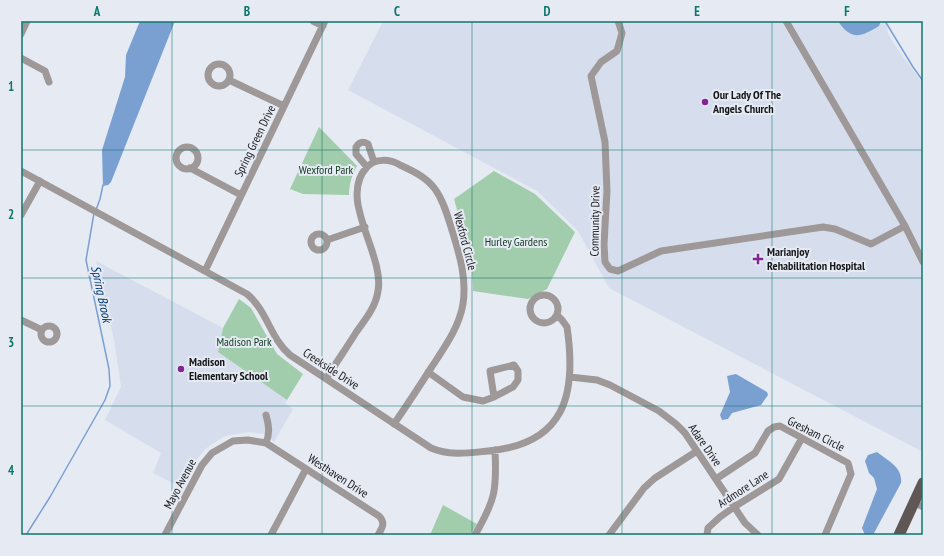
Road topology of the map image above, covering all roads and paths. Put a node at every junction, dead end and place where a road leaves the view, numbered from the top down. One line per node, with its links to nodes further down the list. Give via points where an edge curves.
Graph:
1 (27, 21): 6 (street)
2 (313, 21): 5 (street)
3 (618, 21): 18 (street, Community Drive, via 622,33 617,51 601,62 591,76 605,142 605,262 610,268 618,271 661,251 823,227 835,229 871,244)
4 (786, 21): 18 (street)
5 (324, 23): 10 (street, Spring Green Drive)
6 (21, 34)
7 (21, 58): 9 (street, via 45,71)
8 (229, 80): 10 (street)
9 (49, 82)
10 (284, 106): 16 (street, Spring Green Drive)
11 (374, 162): 12 (street); 12 (street, via 368,144 358,143 356,154); 26 (street, Wexford Circle, via 395,162 421,176 434,187 442,201 461,261 464,288 461,313 452,334)
12 (367, 167): 19 (street, via 357,191)
13 (190, 168): 16 (street)
14 (21, 171): 15 (street, Creekside Drive)
15 (40, 181): 17 (street); 22 (street, Creekside Drive)
16 (241, 195): 22 (street, Spring Green Drive)
17 (21, 215)
18 (906, 226): 21 (street)
19 (365, 227): 20 (street); 28 (street, via 378,271 377,298)
20 (327, 240)
21 (923, 262)
22 (204, 271): 28 (street, Creekside Drive, via 251,298 261,310 282,348)
23 (557, 315): 23 (street, Creekside Drive, via 558,304 550,296 539,295 530,302 530,314 537,322 548,323); 27 (street, Creekside Drive, via 566,327)
24 (21, 320): 25 (street)
25 (42, 330)
26 (428, 372): 29 (street, via 463,397 484,401); 31 (street, Wexford Circle)
27 (570, 377): 34 (street, Creekside Drive, via 565,403 548,428 527,443); 35 (street, Adare Drive, via 602,382 659,411 685,433)
28 (326, 379): 31 (street, Creekside Drive)
29 (494, 397): 29 (street, via 513,387 518,380 518,371 514,365 490,371)
30 (266, 415): 33 (street, via 269,434)
31 (394, 424): 34 (street, Creekside Drive, via 431,448 443,452 459,454)
32 (802, 438): 37 (street, Gresham Circle, via 780,426 774,428 768,431 755,453); 40 (street, Ardmore Lane, via 779,479); 49 (street, Gresham Circle, via 848,463 851,474)
33 (266, 443): 36 (street, Westhaven Drive); 43 (street, Mayo Avenue, via 233,441 212,453 202,465)
34 (495, 450): 42 (street, via 494,496)
35 (697, 451): 37 (street, Adare Drive); 46 (street, via 644,488)
36 (306, 469): 44 (street); 45 (street, Westhaven Drive, via 381,518 383,524)
37 (716, 479): 40 (street, Adare Drive)
38 (923, 483): 39 (main road)
39 (919, 504): 50 (main road)
40 (734, 507): 41 (street, Adare Drive); 47 (street, Ardmore Lane, via 708,528)
41 (750, 532): 48 (street, Adare Drive)
42 (477, 534)
43 (165, 535)
44 (271, 535)
45 (378, 535)
46 (609, 535)
47 (707, 535)
48 (758, 535)
49 (825, 535)
50 (899, 535)

